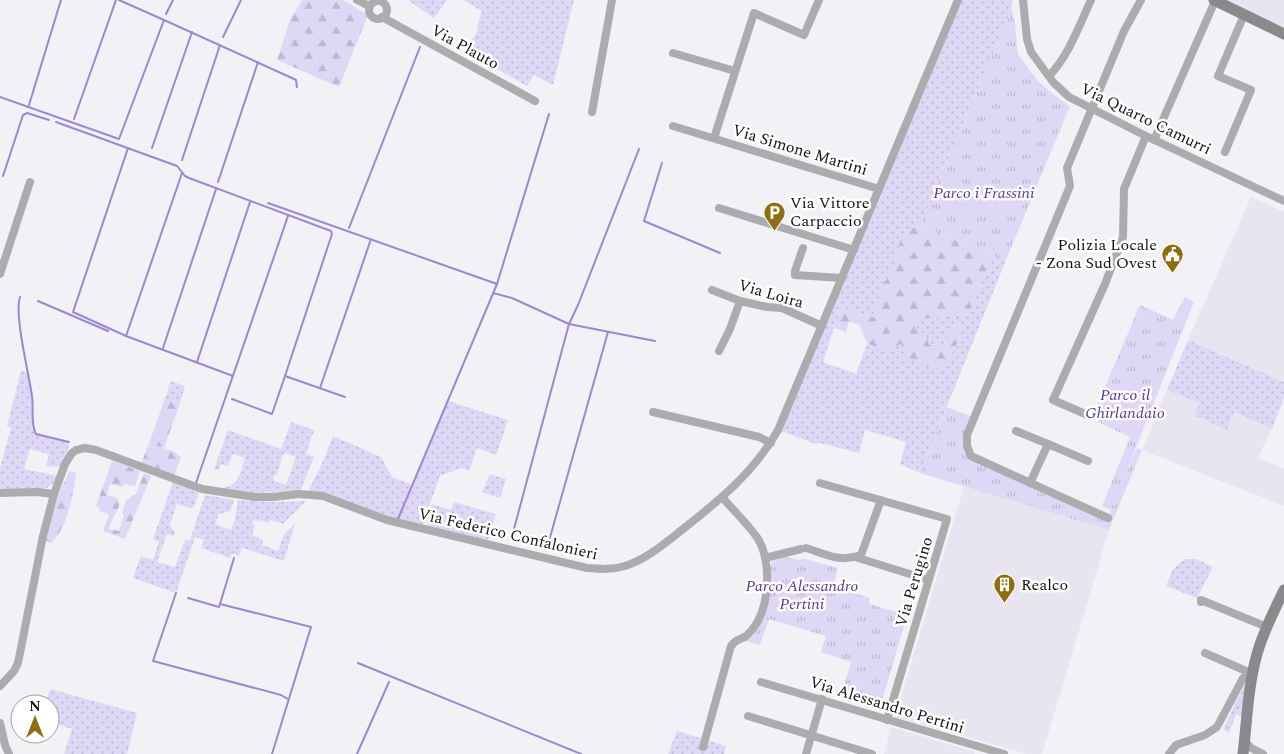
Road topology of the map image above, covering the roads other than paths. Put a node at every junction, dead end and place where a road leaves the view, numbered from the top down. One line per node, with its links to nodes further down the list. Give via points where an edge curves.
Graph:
1 (357, 0): 10 (street, Via Plauto)
2 (612, 0): 19 (street)
3 (819, 0): 15 (street, Via Simone Martini, via 804,35 754,13)
4 (958, 0): 25 (street, Via Federico Confalonieri)
5 (1023, 0): 16 (street, Via Quarto Camurri, via 1029,48)
6 (1091, 0): 16 (street, via 1070,47)
7 (1141, 0): 18 (street, via 1124,31)
8 (1214, 0): 11 (street); 22 (street)
9 (384, 1): 10 (street, via 376,1); 12 (street, via 387,11)
10 (369, 6): 12 (street, Via Plauto, via 372,16)
11 (1244, 15): 13 (street); 23 (street, via 1218,76 1251,90)
12 (382, 17): 17 (street, Via Plauto)
13 (1284, 34)
14 (673, 53): 15 (street)
15 (735, 71): 21 (street, Via Simone Martini)
16 (1049, 76): 18 (street, Via Quarto Camurri, via 1069,97)
17 (535, 101)
18 (1092, 110): 22 (street, Via Quarto Camurri); 43 (street, via 1067,168 1070,186 967,435 966,446 971,456)
19 (592, 112)
20 (673, 126): 21 (street, Via Simone Martini)
21 (714, 138): 25 (street, Via Simone Martini)
22 (1150, 138): 26 (street, Via Quarto Camurri); 37 (street, via 1124,189 1123,237 1053,400)
23 (1225, 152)
24 (30, 182): 30 (street)
25 (879, 189): 29 (street, Via Federico Confalonieri)
26 (1284, 201)
27 (720, 208): 29 (street)
28 (803, 248): 31 (street, via 795,275)
29 (854, 250): 31 (street, Via Federico Confalonieri)
30 (0, 274)
31 (842, 278): 34 (street, Via Federico Confalonieri)
32 (712, 290): 33 (street, Via Loira)
33 (740, 301): 34 (street, Via Loira, via 782,308); 35 (street)
34 (822, 326): 39 (street, Via Federico Confalonieri)
35 (719, 351)
36 (653, 412): 39 (street, via 759,437)
37 (1090, 416)
38 (1016, 431): 40 (street)
39 (771, 443): 46 (street, Via Federico Confalonieri)
40 (1048, 444): 41 (street); 43 (street)
41 (1088, 461)
42 (820, 483): 47 (street, Via Perugino)
43 (1030, 483): 48 (street)
44 (0, 493): 45 (street)
45 (54, 494): 46 (street, Via Federico Confalonieri, via 72,453 80,448 90,448 202,489 256,497 323,496 387,520 602,570 625,566 647,556); 58 (street, via 20,654 14,671)
46 (723, 498): 50 (street, via 756,536)
47 (880, 500): 49 (street, via 861,555); 61 (street, Via Perugino, via 948,518)
48 (1108, 518)
49 (855, 557): 50 (street, Via Perugino, via 838,559 804,548); 51 (street, Via Perugino)
50 (764, 558): 65 (street, via 767,583 758,621 746,636 730,646)
51 (926, 579)
52 (1283, 592): 54 (street)
53 (1201, 602): 54 (street)
54 (1267, 627): 56 (street)
55 (1205, 653): 56 (street)
56 (1253, 674): 64 (street); 71 (street, via 1243,678 1217,727 1176,745)
57 (761, 682): 59 (street, Via Alessandro Pertini)
58 (1, 683)
59 (822, 700): 61 (street, Via Alessandro Pertini); 63 (street)
60 (748, 716): 63 (street)
61 (887, 720): 70 (street, Via Alessandro Pertini)
62 (0, 723): 67 (street)
63 (811, 736): 68 (street); 69 (street)
64 (1244, 740): 66 (street); 72 (street)
65 (703, 748)
66 (1260, 753): 73 (street)
67 (9, 754)
68 (806, 754)
69 (872, 754)
70 (1004, 754)
71 (1169, 754)
72 (1243, 754)
73 (1248, 754)

